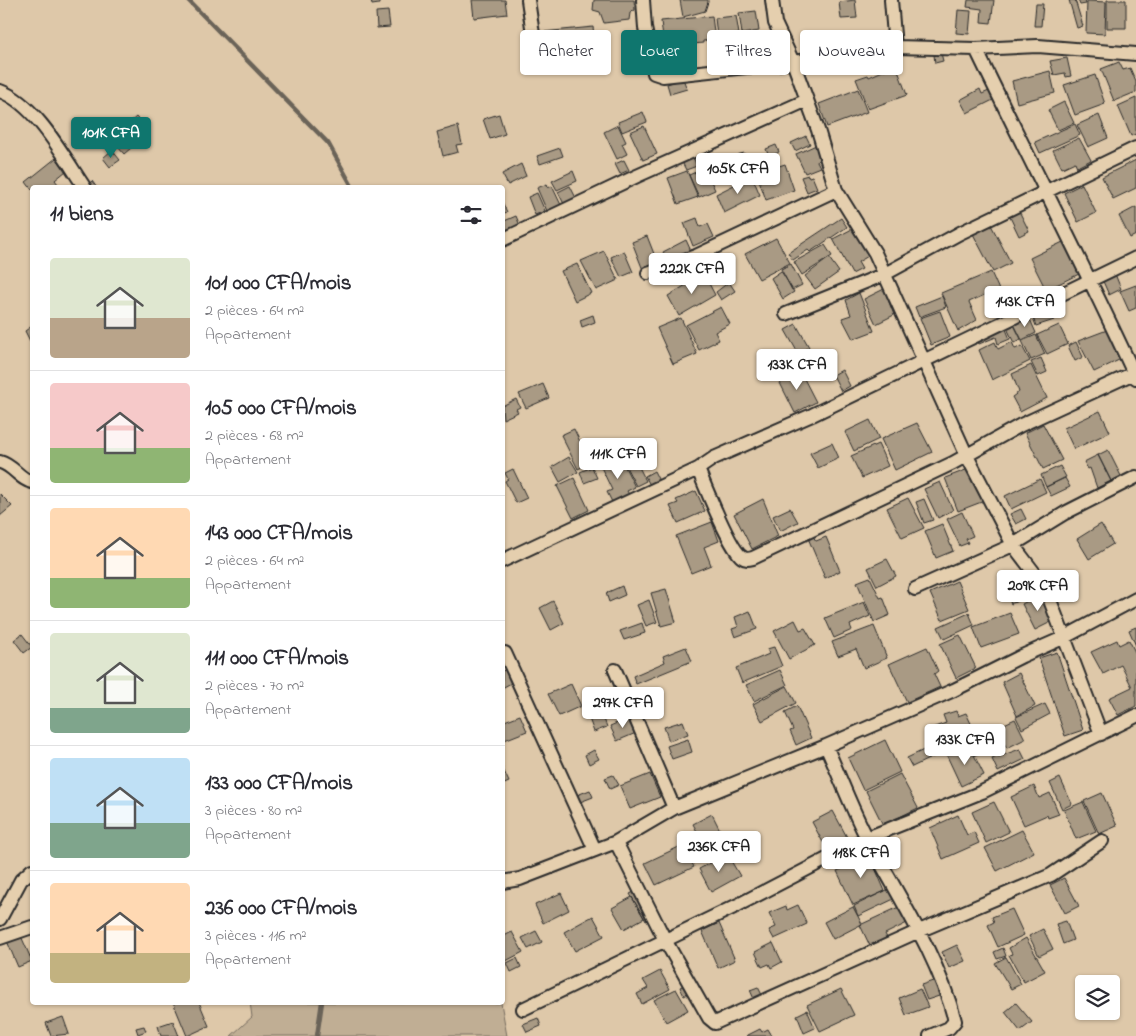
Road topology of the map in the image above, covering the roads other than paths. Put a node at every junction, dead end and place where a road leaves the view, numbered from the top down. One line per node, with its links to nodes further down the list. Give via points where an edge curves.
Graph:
1 (528, 0): 5 (street)
2 (643, 0): 11 (street, via 654,73 668,75)
3 (772, 0): 11 (street, via 776,23)
4 (891, 0): 6 (street)
5 (532, 30)
6 (893, 30)
7 (903, 47): 8 (street)
8 (976, 49): 9 (street, via 1038,46); 17 (street)
9 (1136, 54)
10 (800, 61): 11 (street)
11 (793, 62): 13 (street)
12 (0, 91): 15 (street, via 19,102 36,118)
13 (806, 101): 16 (street); 18 (street)
14 (1136, 148): 17 (street)
15 (83, 185)
16 (836, 190): 20 (street, via 696,256); 21 (street)
17 (1045, 192): 21 (street); 22 (street)
18 (505, 239)
19 (1136, 258): 22 (street)
20 (648, 274)
21 (885, 274): 23 (street); 24 (street)
22 (1091, 280): 24 (street); 25 (street)
23 (786, 314)
24 (923, 362): 26 (street); 28 (street, via 714,458)
25 (1135, 374): 26 (street, via 1021,425)
26 (966, 454): 28 (street, via 748,559 740,556 729,538); 31 (street)
27 (0, 462): 30 (street, via 8,464)
28 (698, 469): 32 (street)
29 (1136, 477): 31 (street, via 1065,513)
30 (30, 482)
31 (1013, 545): 33 (street); 35 (street, via 1045,587)
32 (505, 560)
33 (915, 589)
34 (1136, 599): 35 (street)
35 (1063, 638): 39 (street); 40 (street)
36 (505, 653): 45 (street)
37 (615, 670): 41 (street)
38 (1136, 716): 39 (street)
39 (1101, 734): 42 (street, via 982,792)
40 (826, 746): 41 (street); 42 (street)
41 (674, 808): 44 (street)
42 (867, 838): 50 (street); 52 (street)
43 (1102, 841): 50 (street, via 1051,876)
44 (616, 842): 45 (street); 52 (street)
45 (595, 850): 47 (street, via 520,879)
46 (30, 872): 48 (street, via 21,880)
47 (505, 882)
48 (0, 919)
49 (30, 928): 51 (street)
50 (919, 931): 52 (street, via 715,1023 709,1018); 54 (street, via 955,1022)
51 (0, 938)
52 (665, 940): 53 (street)
53 (523, 1009)
54 (930, 1036)

